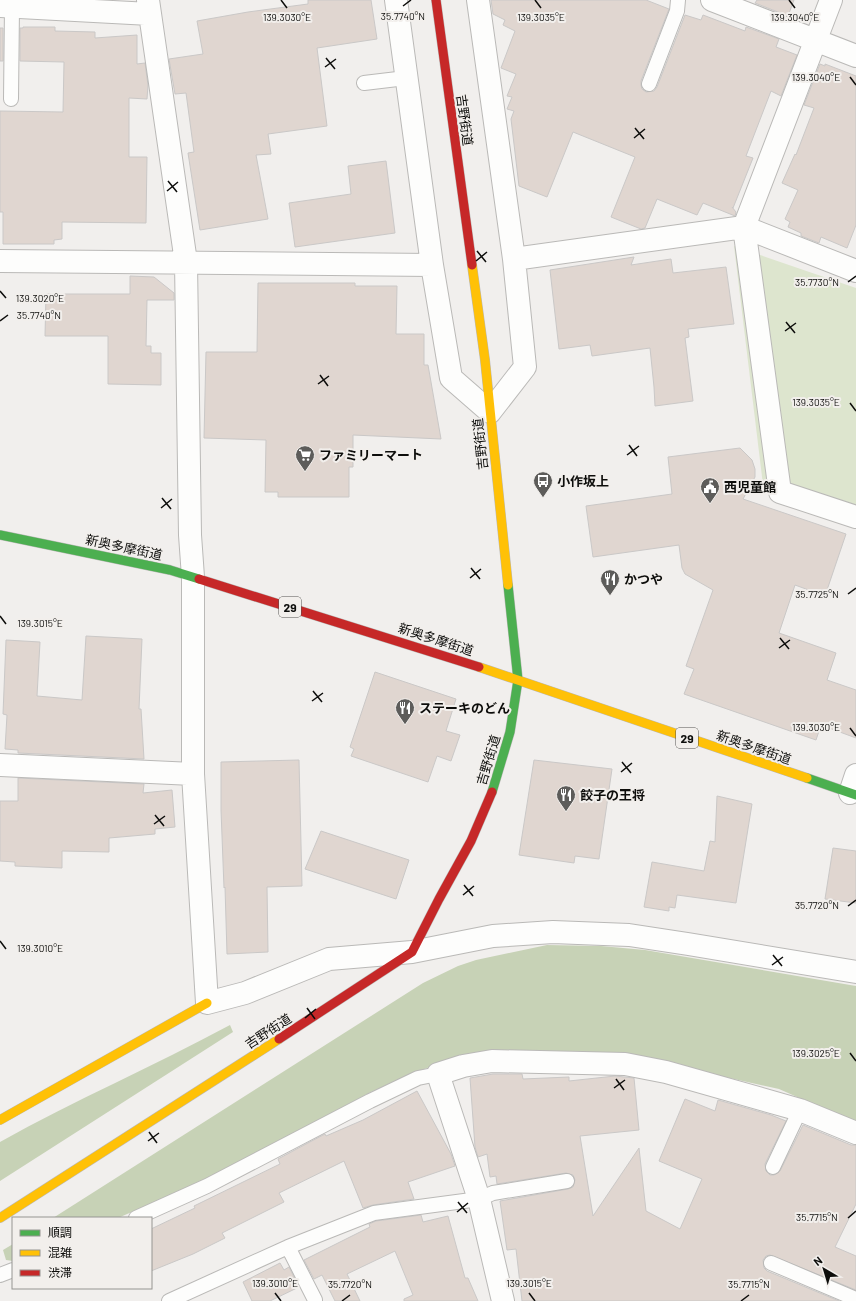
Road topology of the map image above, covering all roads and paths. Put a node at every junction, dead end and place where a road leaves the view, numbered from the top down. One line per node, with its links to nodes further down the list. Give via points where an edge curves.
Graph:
1 (396, 0): 11 (street)
2 (436, 0): 21 (main road, 吉野街道)
3 (478, 0): 16 (street)
4 (678, 0): 13 (lane)
5 (712, 0): 9 (street)
6 (831, 0): 9 (street)
7 (6, 6): 8 (street); 14 (lane)
8 (149, 7): 18 (street)
9 (815, 40): 10 (street); 15 (street)
10 (856, 56)
11 (406, 78): 12 (lane); 19 (street)
12 (364, 83)
13 (649, 84)
14 (11, 99)
15 (744, 227): 16 (street); 20 (street); 22 (street, via 780,492)
16 (514, 259): 21 (street, via 524,367)
17 (0, 261): 18 (street)
18 (186, 262): 19 (street); 24 (street, via 190,535)
19 (432, 265): 21 (street, via 451,378)
20 (856, 271)
21 (490, 412): 25 (main road, 吉野街道)
22 (856, 517)
23 (0, 535): 24 (main road, 新奥多摩街道 / 29)
24 (193, 577): 25 (main road, 新奥多摩街道 / 29); 27 (street)
25 (518, 680): 28 (main road, 新奥多摩街道 / 29); 29 (main road, 吉野街道, via 510,732 491,795 471,841)
26 (0, 765): 27 (street)
27 (193, 774): 31 (street)
28 (854, 788)
29 (412, 952): 30 (street, via 493,936 553,932 589,933 681,942); 31 (street, via 328,959 245,993); 40 (main road, 吉野街道)
30 (856, 972)
31 (208, 1003): 34 (main road)
32 (438, 1074): 33 (street, via 492,1061 625,1064 666,1072); 38 (street); 39 (lane, via 418,1078 207,1186)
33 (800, 1110): 35 (street); 36 (lane)
34 (0, 1120)
35 (856, 1134)
36 (773, 1167)
37 (567, 1181): 38 (lane, via 493,1193)
38 (479, 1200): 41 (lane, via 374,1213); 48 (street)
39 (138, 1217)
40 (0, 1218)
41 (288, 1247): 46 (lane); 47 (lane)
42 (771, 1263): 45 (lane)
43 (12, 1270): 44 (lane)
44 (0, 1275)
45 (856, 1299)
46 (315, 1300)
47 (169, 1301)
48 (503, 1301)

